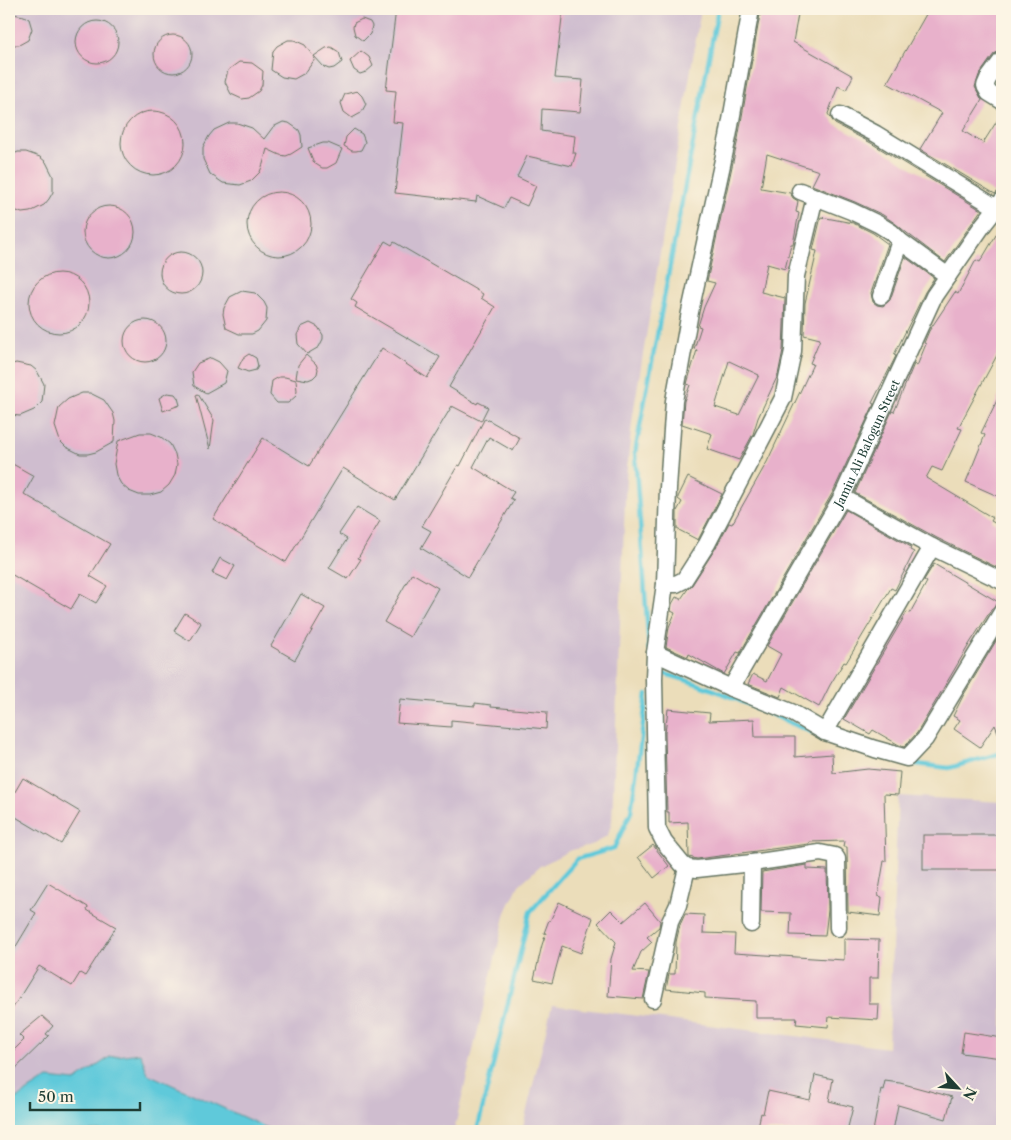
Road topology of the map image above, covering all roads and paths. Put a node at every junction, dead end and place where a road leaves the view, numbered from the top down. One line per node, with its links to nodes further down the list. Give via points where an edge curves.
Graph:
1 (751, 9): 12 (street, via 674,401)
2 (1002, 60): 3 (street, via 985,86 989,93)
3 (1002, 101)
4 (840, 115): 5 (street)
5 (1000, 204): 7 (street, Jamiu Ali Balogun Street)
6 (900, 241): 7 (street); 8 (street); 12 (street, via 878,224 808,194 796,276 793,351 783,398 684,580)
7 (948, 276): 9 (street, Jamiu Ali Balogun Street, via 934,296)
8 (880, 296)
9 (842, 497): 10 (street); 15 (street, Jamiu Ali Balogun Street)
10 (932, 547): 11 (street); 16 (street)
11 (1002, 581)
12 (665, 584): 14 (street)
13 (1002, 612): 16 (street, via 925,739 907,758)
14 (654, 666): 15 (street); 18 (street, via 658,828 664,842)
15 (731, 688): 16 (street, via 791,712)
16 (825, 732)
17 (752, 863): 18 (street); 19 (street); 20 (street, via 820,853 835,856)
18 (687, 868): 21 (street, via 678,905 670,922)
19 (751, 924)
20 (838, 928)
21 (653, 999)

